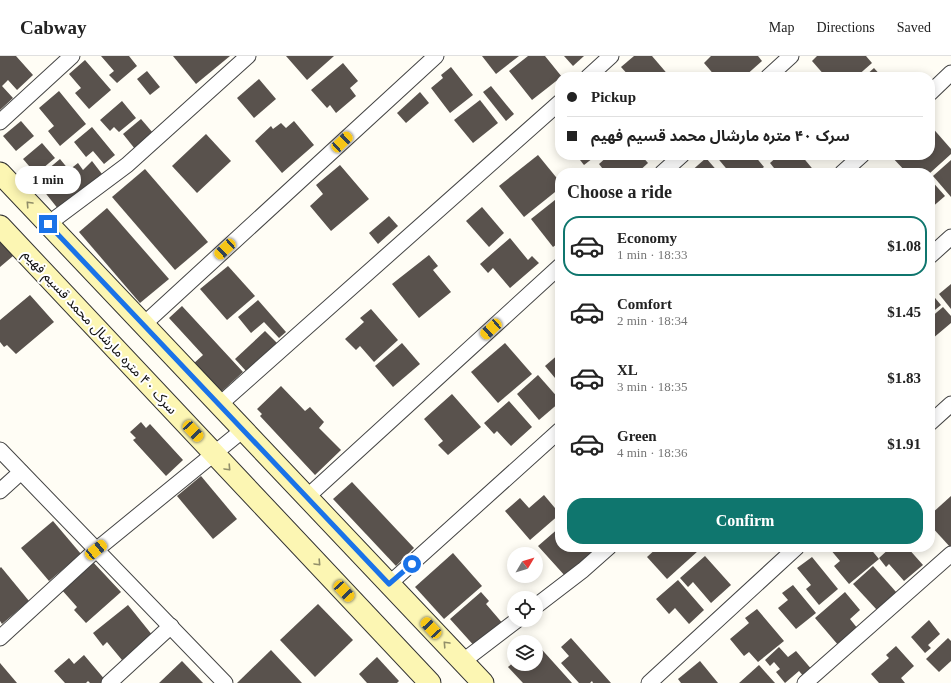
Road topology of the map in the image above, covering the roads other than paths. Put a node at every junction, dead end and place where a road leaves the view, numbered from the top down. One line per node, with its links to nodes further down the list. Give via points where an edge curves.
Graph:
1 (72, 56): 11 (street)
2 (248, 56): 17 (street, via 127,165)
3 (436, 56): 22 (street)
4 (611, 56): 6 (street)
5 (791, 56): 7 (street)
6 (593, 72)
7 (773, 72)
8 (951, 74): 9 (street)
9 (935, 88)
10 (555, 106): 24 (street)
11 (0, 122)
12 (676, 160): 14 (street)
13 (856, 160): 15 (street)
14 (668, 168)
15 (848, 168)
16 (0, 173): 17 (street, one-way to 16)
17 (48, 224): 22 (street)
18 (0, 226): 29 (street, سرک ۴۰ متره مارشال محمد قسیم فهیم)
19 (951, 237): 20 (street)
20 (935, 251)
21 (555, 271): 32 (street)
22 (143, 325): 24 (street)
23 (951, 404): 25 (street)
24 (219, 405): 26 (street)
25 (935, 418)
26 (243, 430): 29 (street); 32 (street)
27 (555, 435): 37 (street)
28 (0, 450): 30 (street)
29 (214, 454): 33 (street); 45 (street, سرک ۴۰ متره مارشال محمد قسیم فهیم, one-way to 45)
30 (21, 472): 31 (street); 33 (street)
31 (0, 491)
32 (307, 497): 37 (street)
33 (96, 550): 39 (street); 41 (street)
34 (603, 552): 38 (street)
35 (792, 552): 47 (street)
36 (951, 554): 48 (street)
37 (389, 584): 42 (street, one-way to 37)
38 (543, 601)
39 (171, 626): 43 (street); 44 (street)
40 (508, 627): 42 (street)
41 (0, 638)
42 (462, 662): 46 (street)
43 (108, 683)
44 (225, 683)
45 (430, 683)
46 (482, 683)
47 (649, 683)
48 (805, 683)

